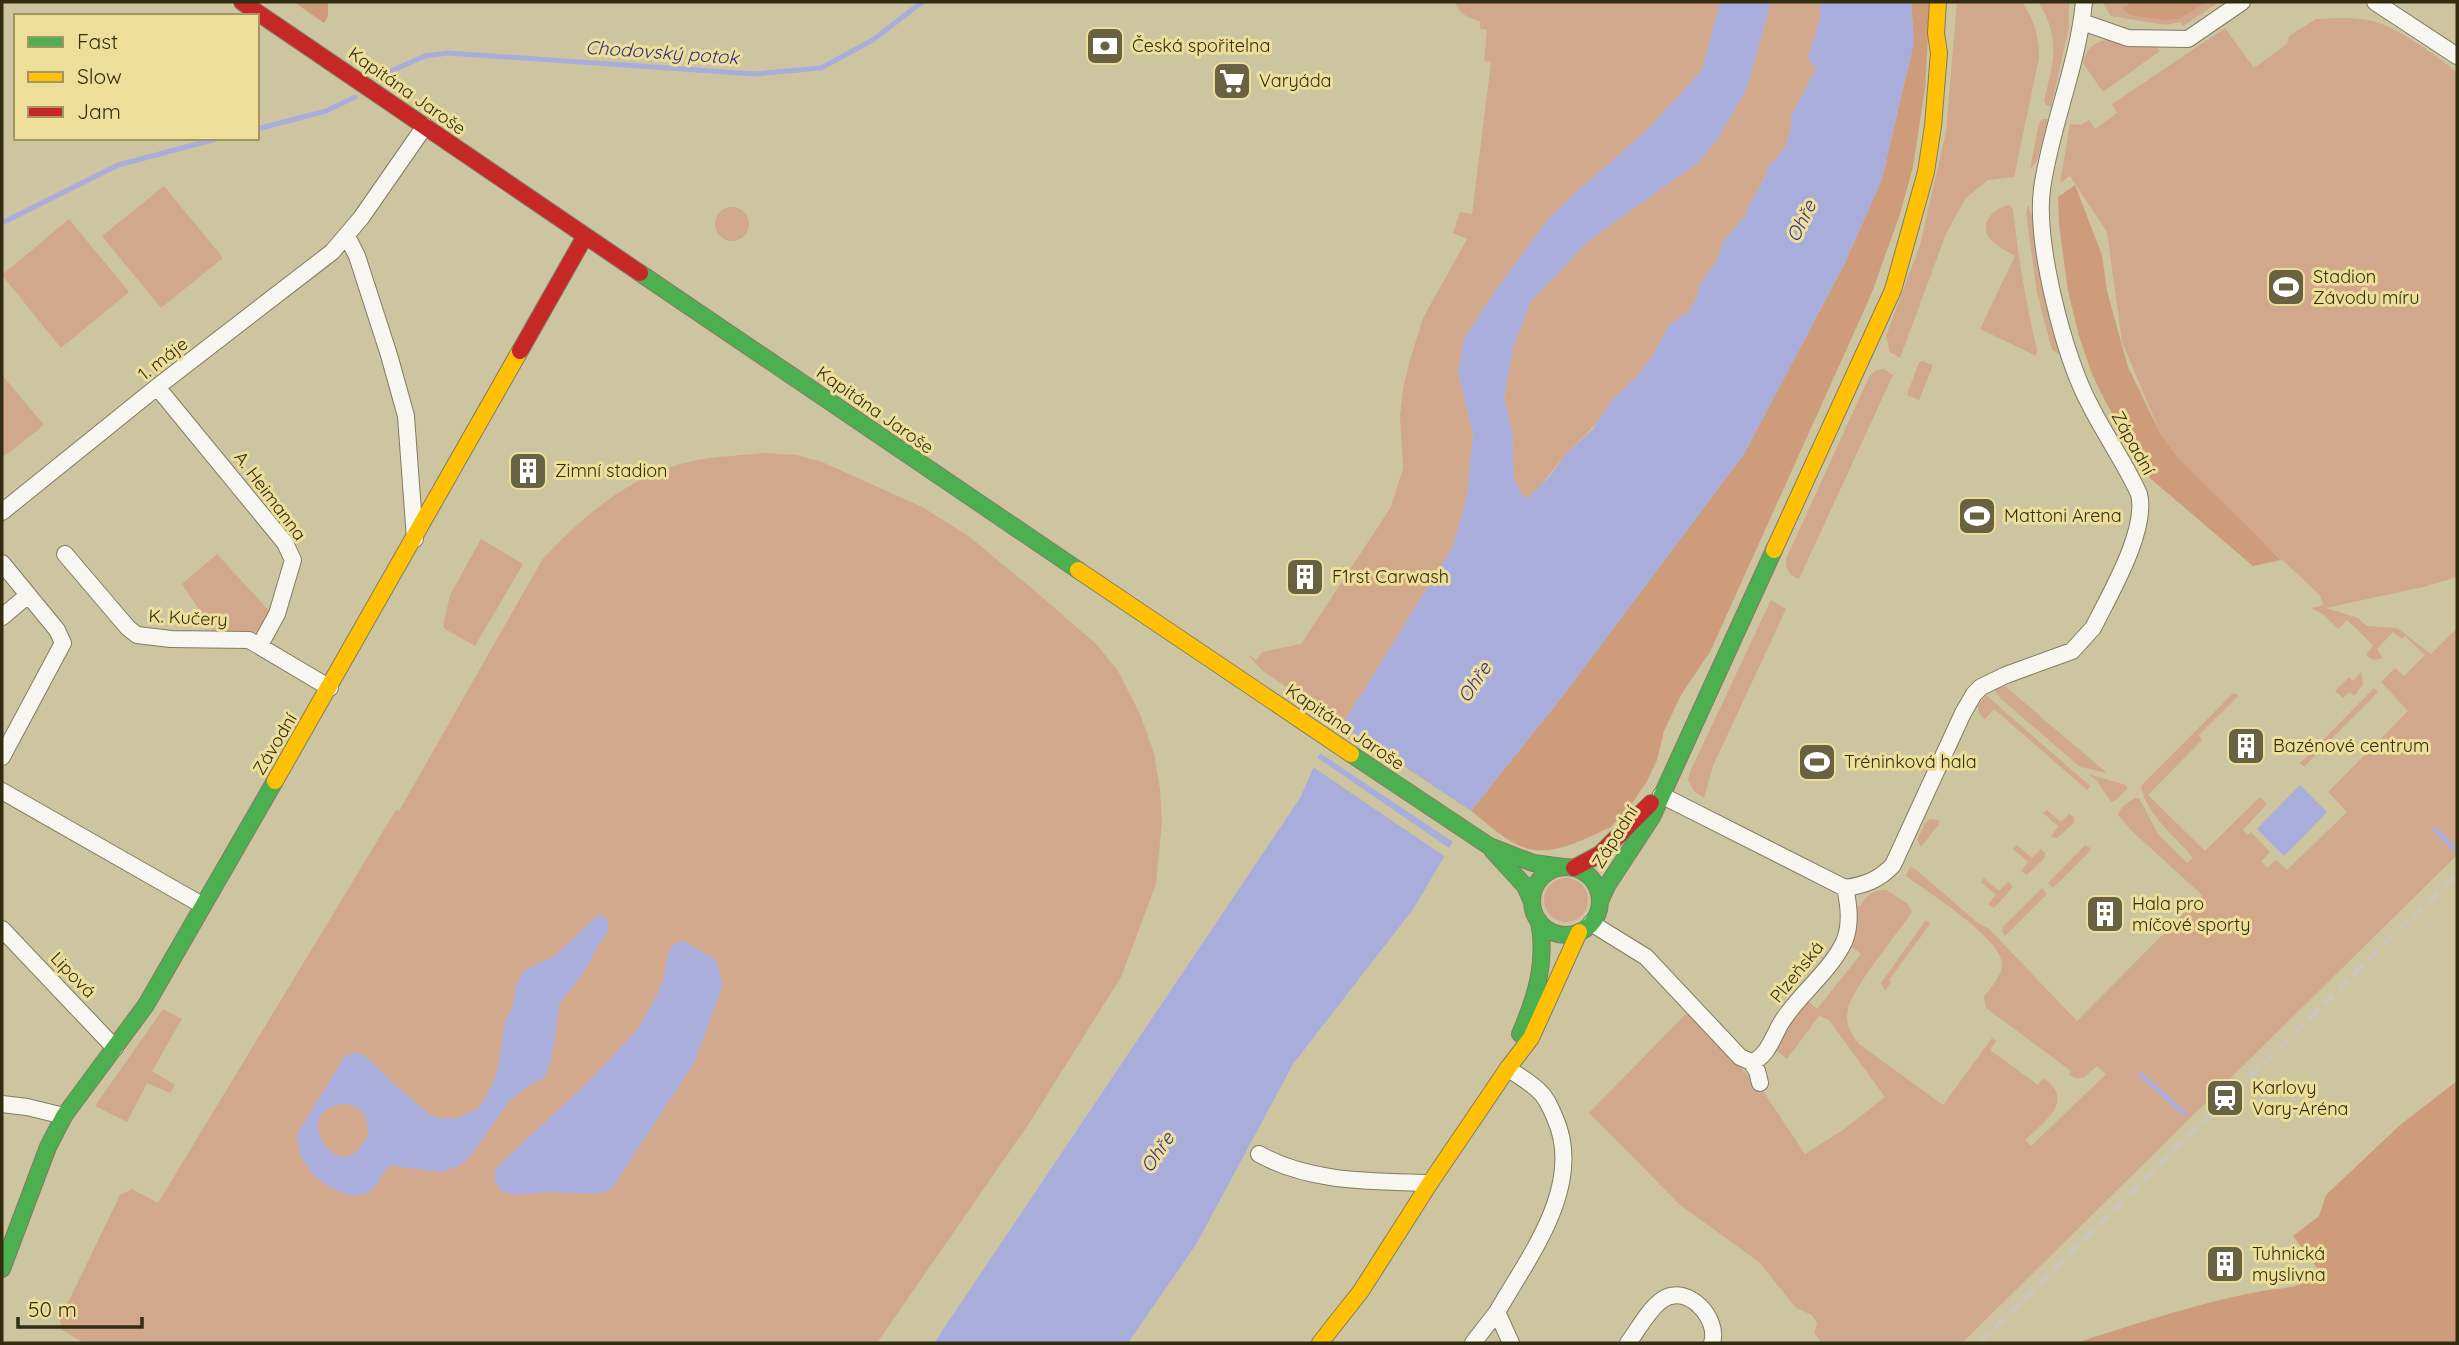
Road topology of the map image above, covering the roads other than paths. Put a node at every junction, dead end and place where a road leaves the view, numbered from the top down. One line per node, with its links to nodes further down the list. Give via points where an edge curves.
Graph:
1 (243, 2): 6 (street, Kapitána Jaroše)
2 (1938, 2): 8 (street, Západní)
3 (1948, 2): 8 (street, Západní)
4 (2242, 2): 7 (street, Západní, via 2188,39 2128,38)
5 (2375, 2): 9 (street)
6 (265, 7): 10 (street, Kapitána Jaroše)
7 (2082, 11): 27 (street, Západní, via 2042,189 2043,237 2074,372 2139,494 2140,524 2083,642 1974,694 1893,865 1864,886)
8 (1939, 53): 24 (street, Západní, via 1926,172 1893,290)
9 (2457, 56)
10 (425, 126): 11 (street, 1. máje); 12 (street, Kapitána Jaroše)
11 (348, 236): 13 (street, 1. máje); 15 (street, via 406,416)
12 (584, 238): 15 (street, Závodní); 25 (street, Kapitána Jaroše)
13 (158, 387): 14 (street, 1. máje); 20 (street, A. Heimanna, via 278,534 293,560 277,614)
14 (2, 512)
15 (415, 539): 21 (street, Závodní)
16 (65, 554): 20 (street, K. Kučery, via 137,635 249,640)
17 (2, 563): 18 (street)
18 (27, 596): 19 (street); 22 (street, via 63,643)
19 (2, 617)
20 (260, 645): 21 (street)
21 (330, 688): 30 (street, Závodní)
22 (2, 757)
23 (2, 791): 30 (street)
24 (1661, 795): 26 (street, Západní, via 1600,854); 27 (street); 28 (street, Západní)
25 (1489, 846): 26 (street, Kapitána Jaroše, via 1533,863); 29 (street, Kapitána Jaroše, via 1525,886)
26 (1569, 867): 28 (street, via 1591,878); 29 (street, via 1541,878)
27 (1846, 888): 35 (street, Plzeňská, via 1850,908 1845,941 1782,1021 1762,1057)
28 (1601, 900): 32 (street, via 1597,915)
29 (1532, 902): 31 (street)
30 (202, 905): 34 (street, Závodní, via 146,1005)
31 (1539, 921): 32 (street, via 1560,934); 36 (street, via 1541,973)
32 (1585, 927): 35 (street, via 1646,957 1740,1057); 36 (street, via 1567,952 1522,1055)
33 (2, 929): 34 (street, Lipová)
34 (116, 1048): 39 (street, Závodní)
35 (1751, 1062): 37 (street)
36 (1508, 1068): 41 (street); 43 (street, via 1540,1091 1548,1103 1563,1138 1564,1174 1546,1227)
37 (1760, 1083)
38 (2, 1104): 39 (street)
39 (64, 1116): 42 (street, Závodní)
40 (1259, 1154): 41 (street, via 1335,1178)
41 (1430, 1183): 44 (street, via 1361,1291)
42 (2, 1269)
43 (1497, 1312): 45 (street); 46 (street)
44 (1320, 1343)
45 (1473, 1343)
46 (1511, 1343)
47 (1628, 1343): 48 (street, via 1654,1308 1674,1295 1686,1297 1705,1312 1715,1336)
48 (1712, 1343)

